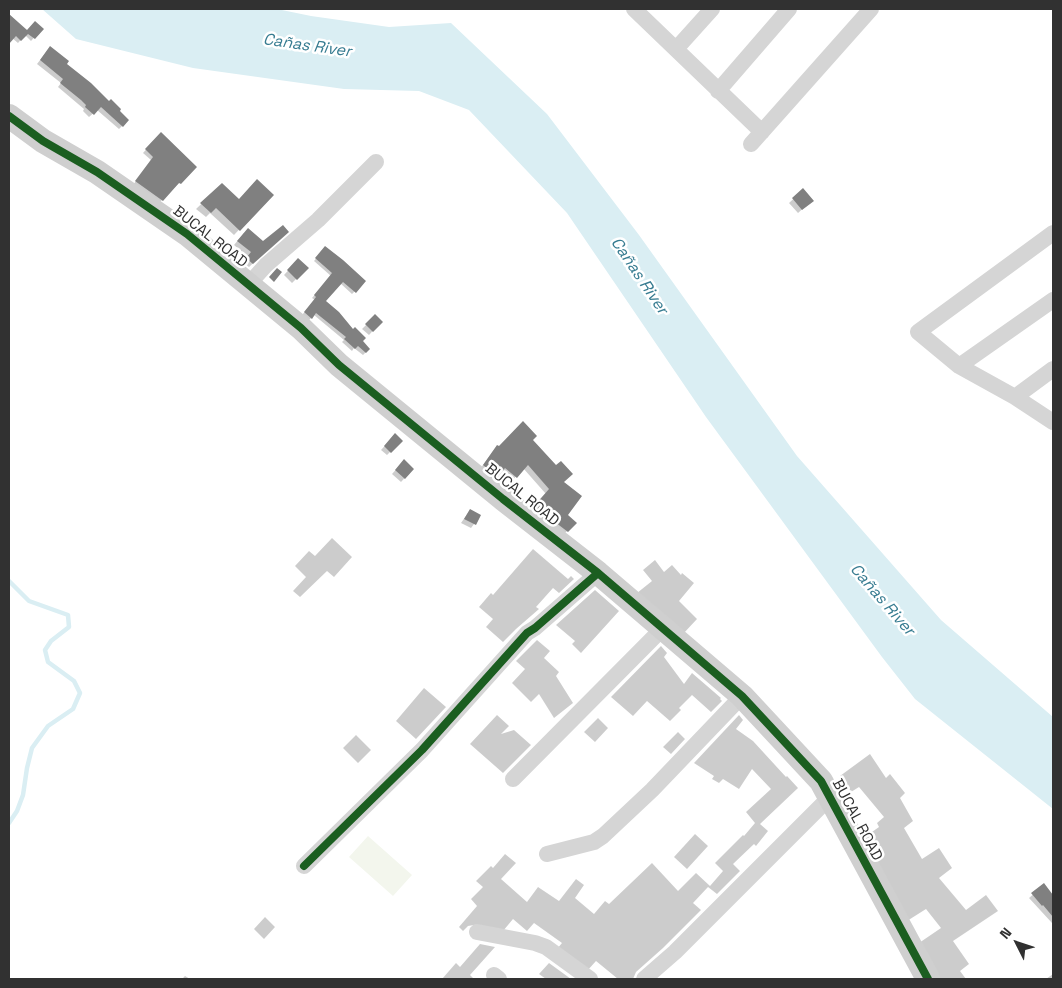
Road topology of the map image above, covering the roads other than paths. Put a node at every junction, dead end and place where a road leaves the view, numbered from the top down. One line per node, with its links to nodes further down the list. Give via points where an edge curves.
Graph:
1 (634, 9): 5 (street)
2 (712, 9): 5 (street)
3 (790, 9): 6 (street)
4 (871, 9): 8 (street)
5 (676, 50): 6 (street)
6 (718, 90): 8 (street)
7 (9, 116): 12 (street, BUCAL ROAD, via 187,234)
8 (762, 132): 9 (street)
9 (751, 144)
10 (376, 162): 12 (street)
11 (1053, 233): 14 (street, via 918,332)
12 (248, 285): 18 (street, BUCAL ROAD, via 339,366)
13 (1053, 300): 14 (street)
14 (959, 366): 16 (street)
15 (1053, 369): 16 (street)
16 (1015, 397): 17 (street)
17 (1053, 422)
18 (598, 573): 19 (street, BUCAL ROAD); 24 (street, via 527,633 422,750)
19 (663, 628): 20 (street, BUCAL ROAD); 21 (street)
20 (742, 696): 22 (street, BUCAL ROAD, via 814,772); 23 (street, via 603,836 594,842)
21 (513, 779)
22 (830, 796): 27 (street); 28 (street, BUCAL ROAD)
23 (548, 854)
24 (304, 866)
25 (477, 932): 26 (street, via 546,946)
26 (590, 979)
27 (644, 979)
28 (928, 979)

